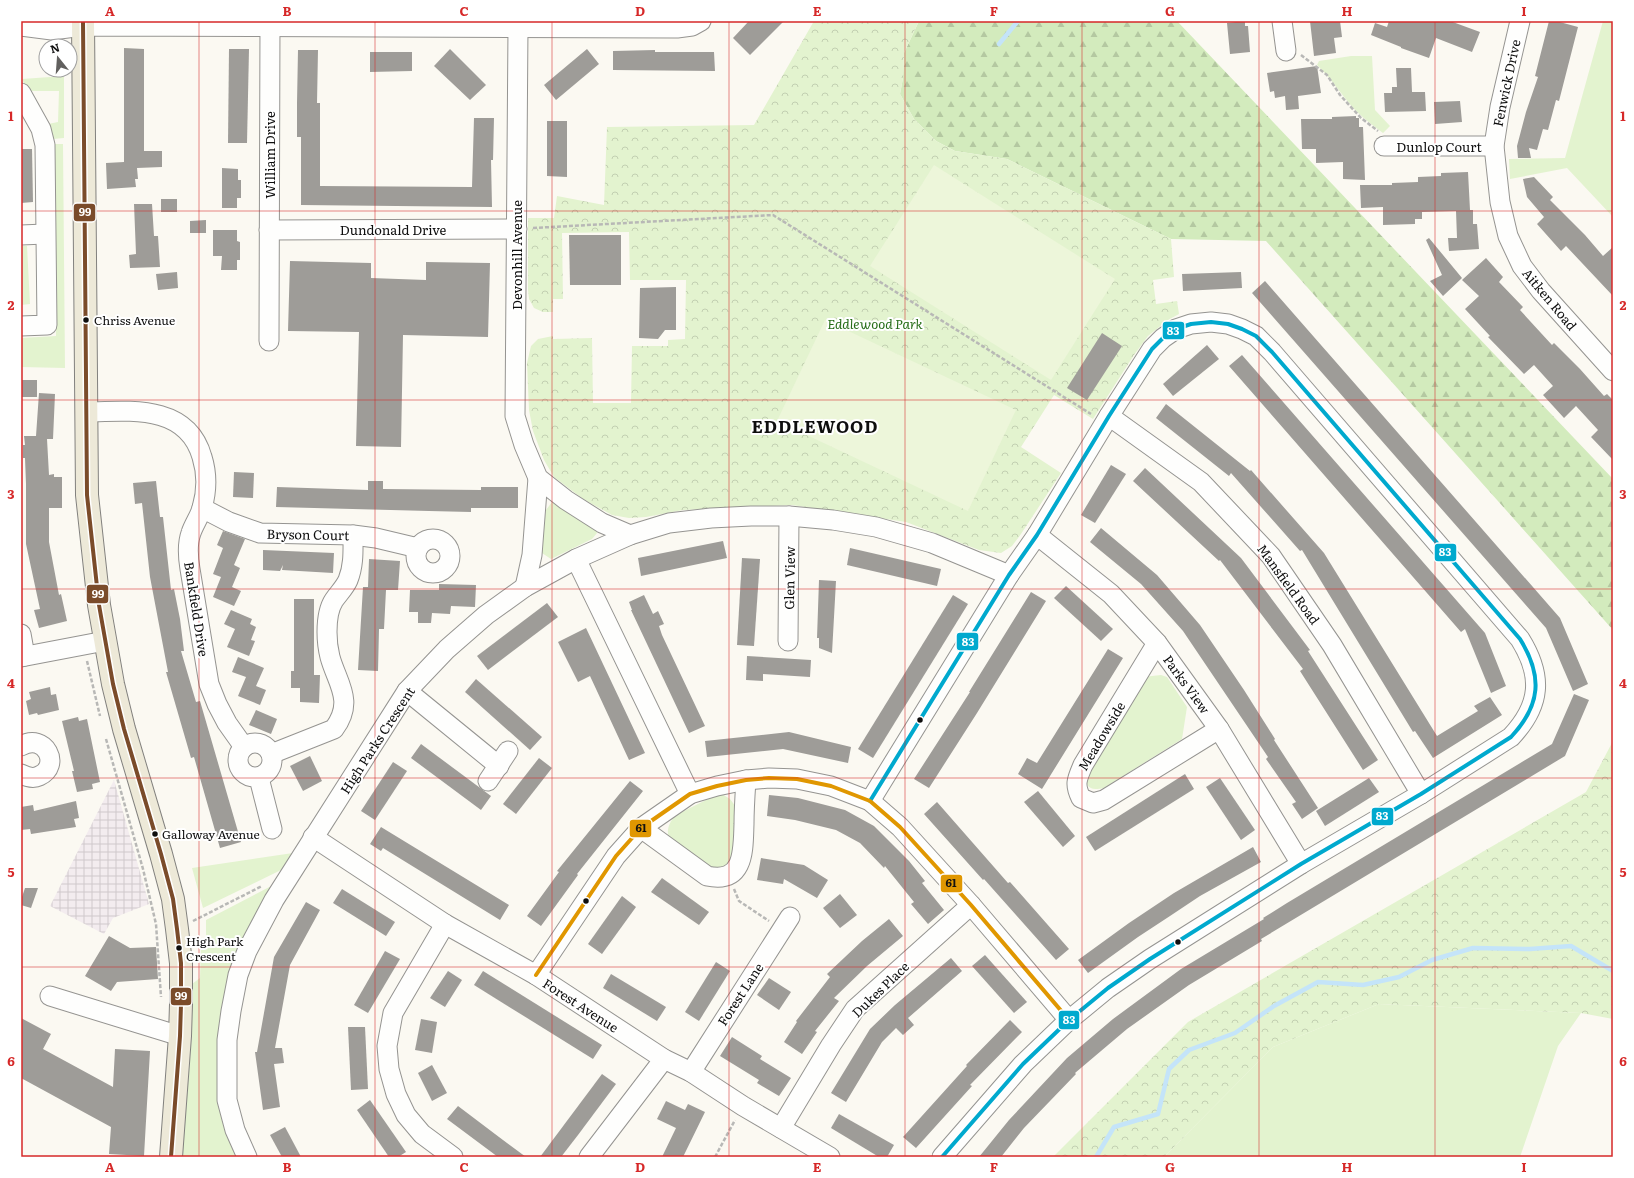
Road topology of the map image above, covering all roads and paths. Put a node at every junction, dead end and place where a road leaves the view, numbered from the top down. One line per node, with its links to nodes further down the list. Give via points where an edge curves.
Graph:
1 (701, 21): 6 (street, via 692,26 677,28)
2 (1282, 21): 9 (street)
3 (1520, 21): 12 (street, Fenwick Drive, via 1500,107)
4 (83, 23): 5 (street); 7 (street, via 52,30); 20 (main road)
5 (270, 24): 8 (street); 14 (street, William Drive)
6 (566, 24): 8 (street)
7 (21, 26)
8 (518, 27): 13 (street, Devonhill Avenue)
9 (1286, 50): 11 (path, via 1297,51 1327,75 1361,118 1384,135)
10 (21, 93): 15 (street, via 41,130 45,145)
11 (1384, 146): 12 (street, Dunlop Court)
12 (1494, 146): 19 (street, Aitken Road, via 1500,202 1508,236 1522,266 1541,291)
13 (517, 229): 14 (street, Dundonald Drive); 21 (path, via 773,215); 22 (street, Devonhill Avenue, via 515,416)
14 (269, 230): 18 (street, William Drive)
15 (45, 234): 16 (street); 17 (street, via 47,325)
16 (21, 235)
17 (21, 326)
18 (269, 341)
19 (1613, 371)
20 (87, 412): 23 (street, Bankfield Drive, via 142,411 173,419 188,430 200,448 206,470); 33 (main road, via 87,495)
21 (1107, 420): 27 (street); 50 (street, Mansfield Road, via 1201,482 1271,556 1332,645); 50 (street, via 1152,349 1176,329 1211,322 1228,324 1256,336 1520,639 1528,652 1537,684 1530,710 1522,725 1511,737)
22 (538, 478): 26 (street, Devonhill Avenue, via 602,523); 31 (street, Devonhill Avenue, via 532,555)
23 (202, 508): 25 (street, Bryson Court, via 229,522 260,533); 43 (street, Bankfield Drive, via 191,534 188,551 209,684 227,723)
24 (789, 516): 26 (street, High Parks Crescent, via 711,518 669,523); 30 (street, High Parks Crescent, via 876,527 932,543); 34 (street, Glen View)
25 (353, 535): 28 (street, Bryson Court); 44 (street, via 353,566 348,582 333,602 328,616 330,657 343,693 340,720 334,729)
26 (630, 535): 29 (street, High Parks Crescent)
27 (1037, 535): 30 (street); 35 (street, Parks View, via 1111,594)
28 (418, 548)
29 (576, 559): 31 (street, High Parks Crescent); 49 (street)
30 (1009, 575): 51 (street)
31 (525, 587): 38 (street, High Parks Crescent, via 486,615 446,649)
32 (21, 634): 37 (street)
33 (105, 641): 36 (street); 61 (main road, via 124,729 173,899)
34 (788, 641)
35 (1157, 643): 40 (street, Parks View); 40 (street, Meadowside, via 1083,765 1076,780 1081,798 1093,803 1104,800)
36 (83, 645): 37 (street); 39 (path)
37 (23, 657)
38 (407, 691): 45 (street); 54 (street, High Parks Crescent)
39 (101, 717)
40 (1219, 729): 55 (street, Parks View)
41 (104, 732): 64 (path, via 156,924)
42 (21, 746): 46 (street, via 32,742 43,746 50,756 46,772 36,778)
43 (244, 747): 44 (street, via 256,743 263,745); 47 (street, via 238,758 240,771 252,778)
44 (271, 754): 47 (street, via 271,766)
45 (498, 766)
46 (21, 774)
47 (258, 778): 53 (street)
48 (746, 780): 49 (street); 51 (street, via 797,779 831,786); 56 (street, via 743,850 735,871)
49 (690, 794): 52 (street)
50 (1421, 794): 55 (street)
51 (870, 801): 58 (street, via 900,827)
52 (641, 828): 56 (street, via 707,876); 62 (street, via 616,856)
53 (272, 829)
54 (313, 837): 60 (street, Forest Avenue); 72 (street, High Parks Crescent, via 274,900 247,951 238,975 227,1040 227,1100)
55 (1301, 864): 65 (street, via 1150,958)
56 (727, 876): 59 (path, via 739,901)
57 (264, 885): 61 (path)
58 (971, 905): 65 (street); 70 (street, Dukes Place, via 855,1009)
59 (786, 923): 68 (street, Forest Lane)
60 (445, 924): 62 (street, Forest Avenue); 73 (street, via 393,1013 387,1046 389,1069 396,1094 406,1115 422,1134)
61 (177, 929): 66 (main road, via 181,963)
62 (536, 975): 67 (street, Forest Avenue)
63 (50, 996): 66 (street)
64 (161, 999)
65 (1069, 1020): 77 (street, via 1023,1064)
66 (180, 1036): 71 (main road)
67 (664, 1059): 68 (street, Forest Avenue); 74 (street)
68 (691, 1072): 69 (street, Forest Avenue)
69 (743, 1106): 70 (street, Forest Avenue); 75 (path)
70 (781, 1128): 76 (street, Forest Avenue)
71 (171, 1157)
72 (246, 1157)
73 (453, 1157)
74 (589, 1157)
75 (715, 1157)
76 (830, 1157)
77 (942, 1157)

